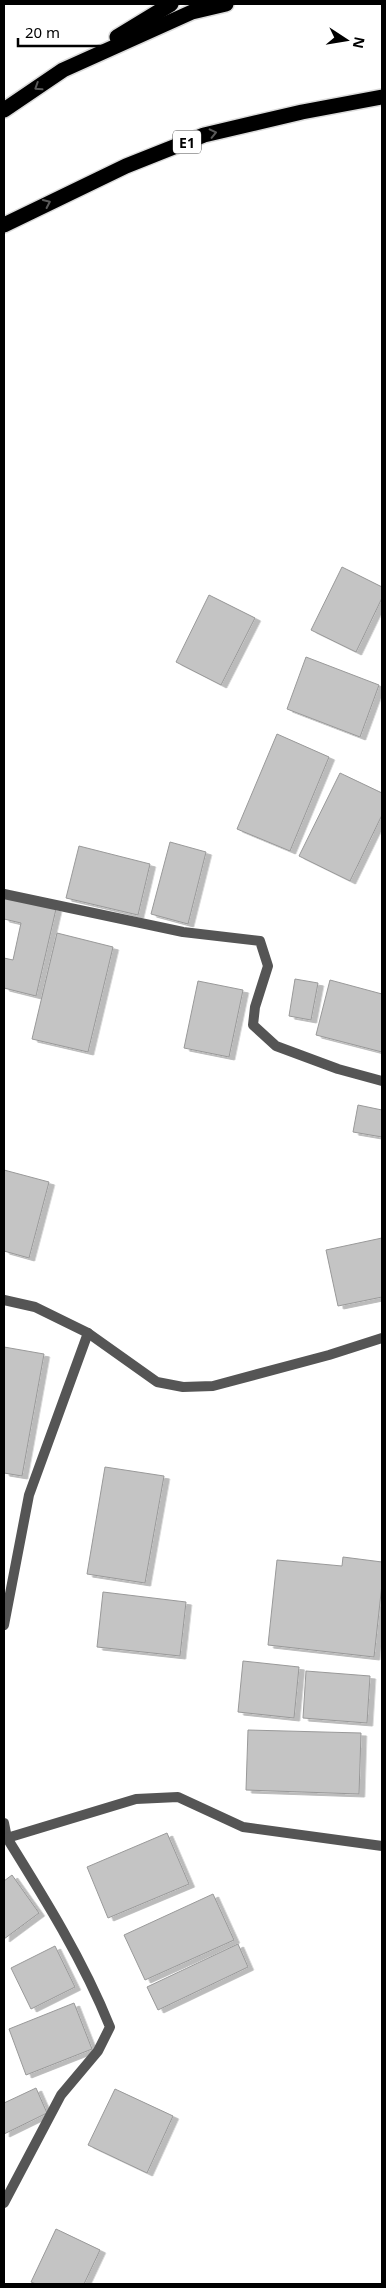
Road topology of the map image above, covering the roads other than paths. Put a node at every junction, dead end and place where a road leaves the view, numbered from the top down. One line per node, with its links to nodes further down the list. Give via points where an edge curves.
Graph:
1 (171, 4): 3 (highway)
2 (226, 4): 3 (highway, via 192,12)
3 (63, 70): 5 (highway, one-way to 5)
4 (382, 97): 6 (highway, E1, one-way to 4, via 126,166 204,135)
5 (4, 110)
6 (4, 225)
7 (4, 894): 8 (street, via 183,932 260,942 268,966 254,1008 253,1025 276,1046)
8 (382, 1081)
9 (4, 1300): 10 (street, via 35,1307)
10 (88, 1334): 11 (street, via 157,1382 183,1387 213,1386 328,1356); 12 (street, via 29,1495)
11 (382, 1338)
12 (4, 1625)
13 (4, 1823): 14 (street)
14 (7, 1838): 15 (street, via 136,1799 178,1797 243,1827); 16 (street, via 84,1968 110,2027 98,2051 61,2095)
15 (382, 1846)
16 (4, 2203)

